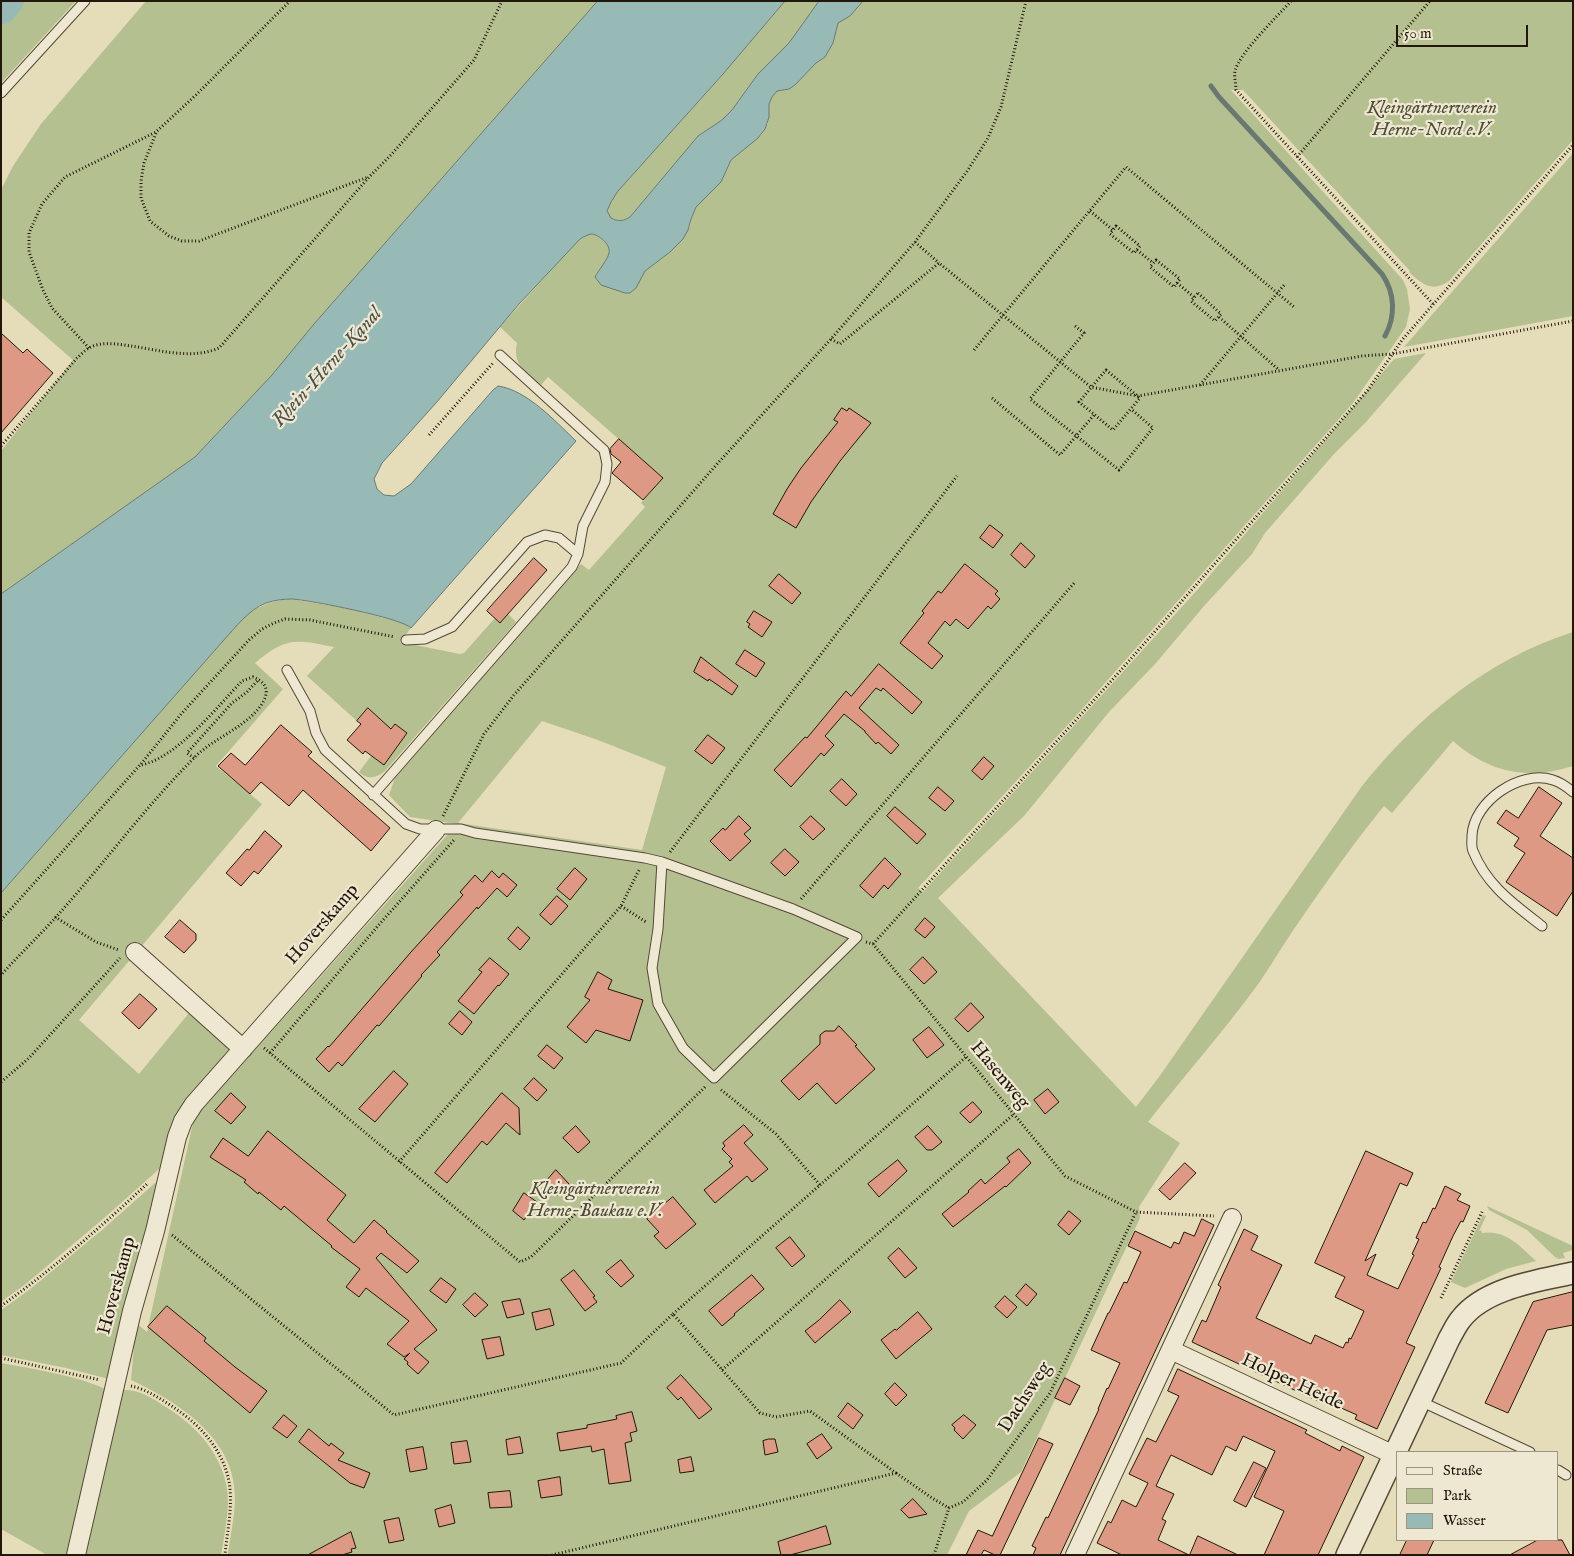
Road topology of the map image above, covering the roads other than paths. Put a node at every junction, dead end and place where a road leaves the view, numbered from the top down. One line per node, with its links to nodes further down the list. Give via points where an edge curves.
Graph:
1 (85, 1): 2 (lane)
2 (1, 93)
3 (500, 356): 4 (lane, via 604,450 608,464 605,482 583,526)
4 (578, 554): 5 (lane, via 559,538 545,535 527,542 452,627 426,638); 8 (lane, via 572,567)
5 (406, 640)
6 (287, 670): 8 (lane, via 310,710 325,750)
7 (1573, 792): 11 (lane, via 1552,780 1532,778 1509,786 1482,809 1473,828 1472,849 1488,878 1503,896)
8 (373, 795): 9 (lane, via 406,824)
9 (436, 830): 10 (lane, via 461,829); 13 (street, Hoverskamp)
10 (662, 862): 10 (lane, via 652,968 658,1004 683,1048 714,1078 857,938 793,909)
11 (1542, 926)
12 (135, 952): 13 (street)
13 (243, 1049): 21 (street, Hoverskamp, via 194,1104 177,1137 132,1311)
14 (1232, 1218): 16 (street)
15 (1573, 1273): 17 (street, via 1503,1290 1469,1310 1449,1339)
16 (1172, 1350): 19 (street, Holper Heide); 20 (street)
17 (1420, 1401): 18 (lane); 19 (street)
18 (1528, 1451)
19 (1394, 1455): 22 (street)
20 (1080, 1553)
21 (76, 1555)
22 (1347, 1555)

